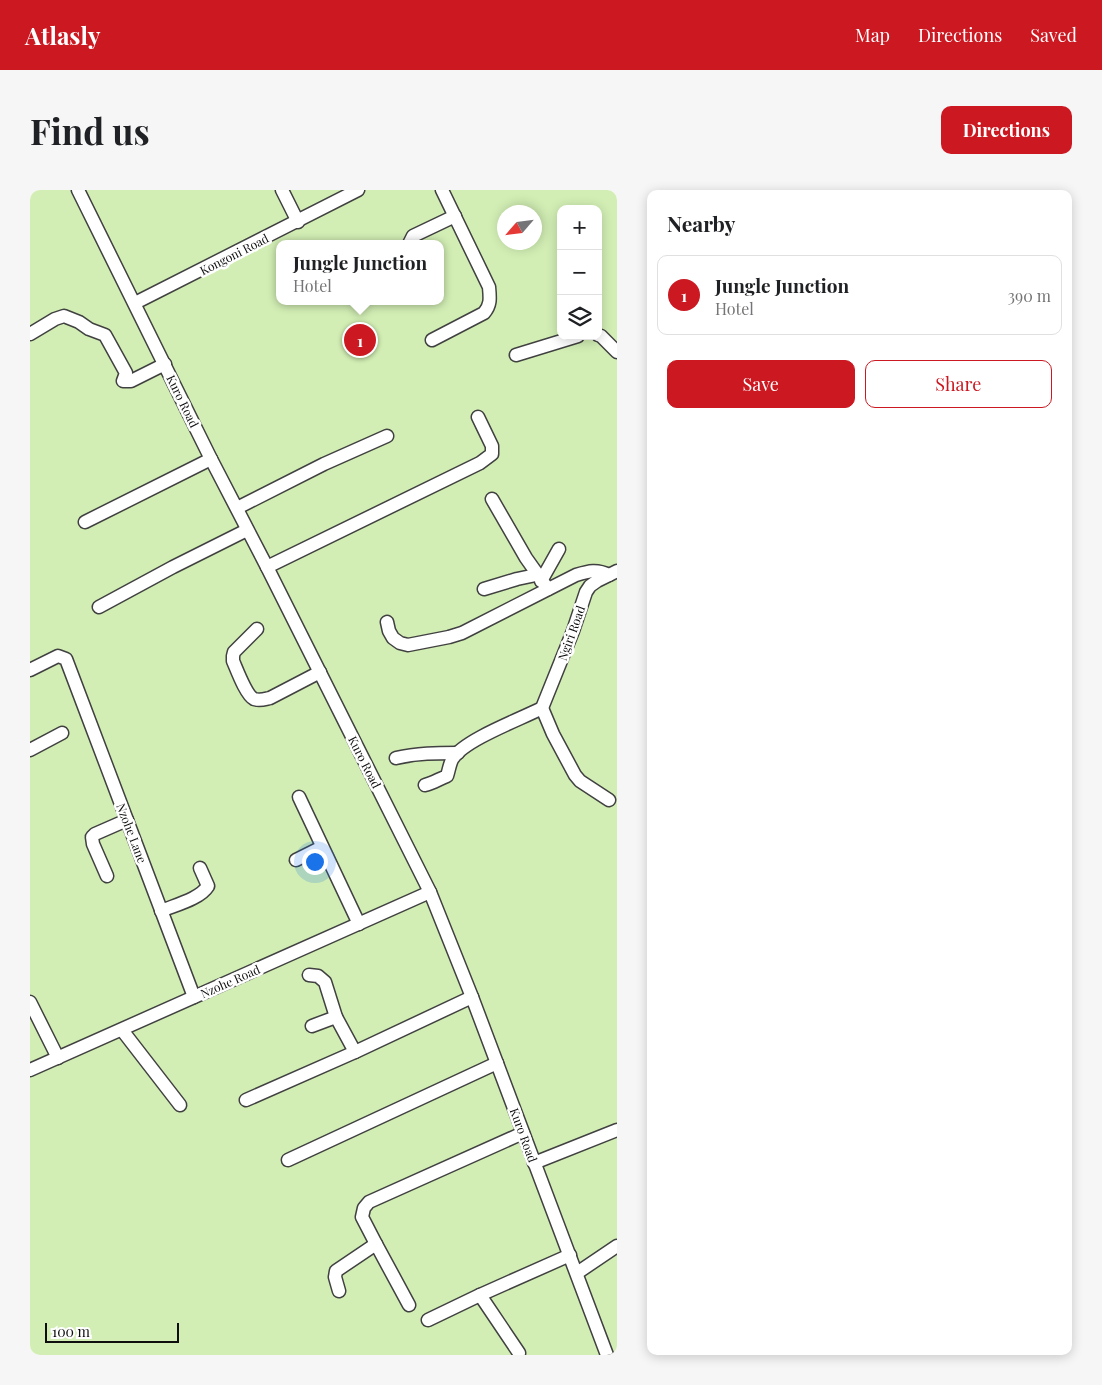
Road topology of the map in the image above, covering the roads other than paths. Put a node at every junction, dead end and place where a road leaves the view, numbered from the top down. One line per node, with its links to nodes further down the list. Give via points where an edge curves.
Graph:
1 (78, 190): 8 (street, Kuro Road)
2 (282, 190): 6 (street)
3 (358, 190): 6 (street, Kongoni Road)
4 (442, 190): 5 (street)
5 (455, 216): 7 (street, via 413,236); 11 (street, via 489,287 490,300 484,313)
6 (298, 222): 8 (street, Kongoni Road)
7 (411, 240)
8 (135, 303): 15 (street, Kuro Road)
9 (30, 334): 15 (street, via 54,319 72,318 105,335 126,373 123,381 131,381)
10 (602, 337): 13 (street)
11 (432, 340)
12 (565, 340): 14 (street)
13 (617, 352)
14 (516, 355)
15 (165, 364): 18 (street, Kuro Road)
16 (478, 417): 24 (street, via 492,446 490,457)
17 (387, 436): 20 (street)
18 (211, 459): 20 (street, Kuro Road); 21 (street)
19 (492, 499): 26 (street)
20 (237, 508): 22 (street, Kuro Road)
21 (84, 522)
22 (248, 530): 24 (street, Kuro Road); 28 (street)
23 (559, 549): 26 (street)
24 (267, 567): 32 (street, Kuro Road)
25 (613, 573): 26 (street, via 584,573); 33 (street, Ngiri Road, via 597,581 586,592)
26 (542, 582): 27 (street, via 500,584); 29 (street, via 449,637 408,645 393,638)
27 (484, 589)
28 (99, 607)
29 (387, 622)
30 (257, 629): 32 (street, via 232,656 253,699 270,698)
31 (31, 666): 41 (street, Nzohe Lane, via 58,656 66,659)
32 (320, 672): 46 (street, Kuro Road)
33 (542, 708): 36 (street, via 480,738); 40 (street, via 575,775)
34 (62, 733): 35 (street)
35 (30, 750)
36 (458, 753): 37 (street, via 412,754); 38 (street, via 452,759 447,776)
37 (396, 758)
38 (425, 785)
39 (299, 797): 42 (street)
40 (609, 800)
41 (127, 820): 45 (street, via 92,837); 47 (street, Nzohe Lane)
42 (322, 847): 43 (street); 48 (street)
43 (296, 860)
44 (200, 868): 47 (street, via 208,886 205,891)
45 (107, 876)
46 (430, 892): 48 (street, Nzohe Road); 50 (street, Kuro Road)
47 (161, 911): 51 (street, Nzohe Lane)
48 (359, 924): 51 (street, Nzohe Road)
49 (309, 975): 53 (street, via 318,976 325,982)
50 (472, 997): 56 (street); 58 (street, Kuro Road)
51 (194, 998): 55 (street, Nzohe Road)
52 (30, 1002): 57 (street)
53 (336, 1017): 54 (street); 56 (street)
54 (312, 1026)
55 (122, 1030): 57 (street, Nzohe Road); 61 (street)
56 (355, 1052): 60 (street)
57 (58, 1058): 59 (street, Nzohe Road)
58 (497, 1063): 63 (street, Kuro Road); 64 (street)
59 (30, 1070)
60 (246, 1100)
61 (180, 1105)
62 (617, 1130): 65 (street)
63 (523, 1133): 65 (street, Kuro Road); 66 (street, via 369,1202 362,1217)
64 (288, 1160)
65 (534, 1163): 68 (street, Kuro Road)
66 (376, 1244): 70 (street, via 336,1272 334,1278); 72 (street)
67 (617, 1246): 69 (street)
68 (570, 1255): 69 (street, Kuro Road); 71 (street)
69 (576, 1273): 75 (street, Kuro Road)
70 (339, 1291)
71 (480, 1295): 73 (street); 74 (street)
72 (409, 1305)
73 (428, 1320)
74 (519, 1353)
75 (607, 1355)

